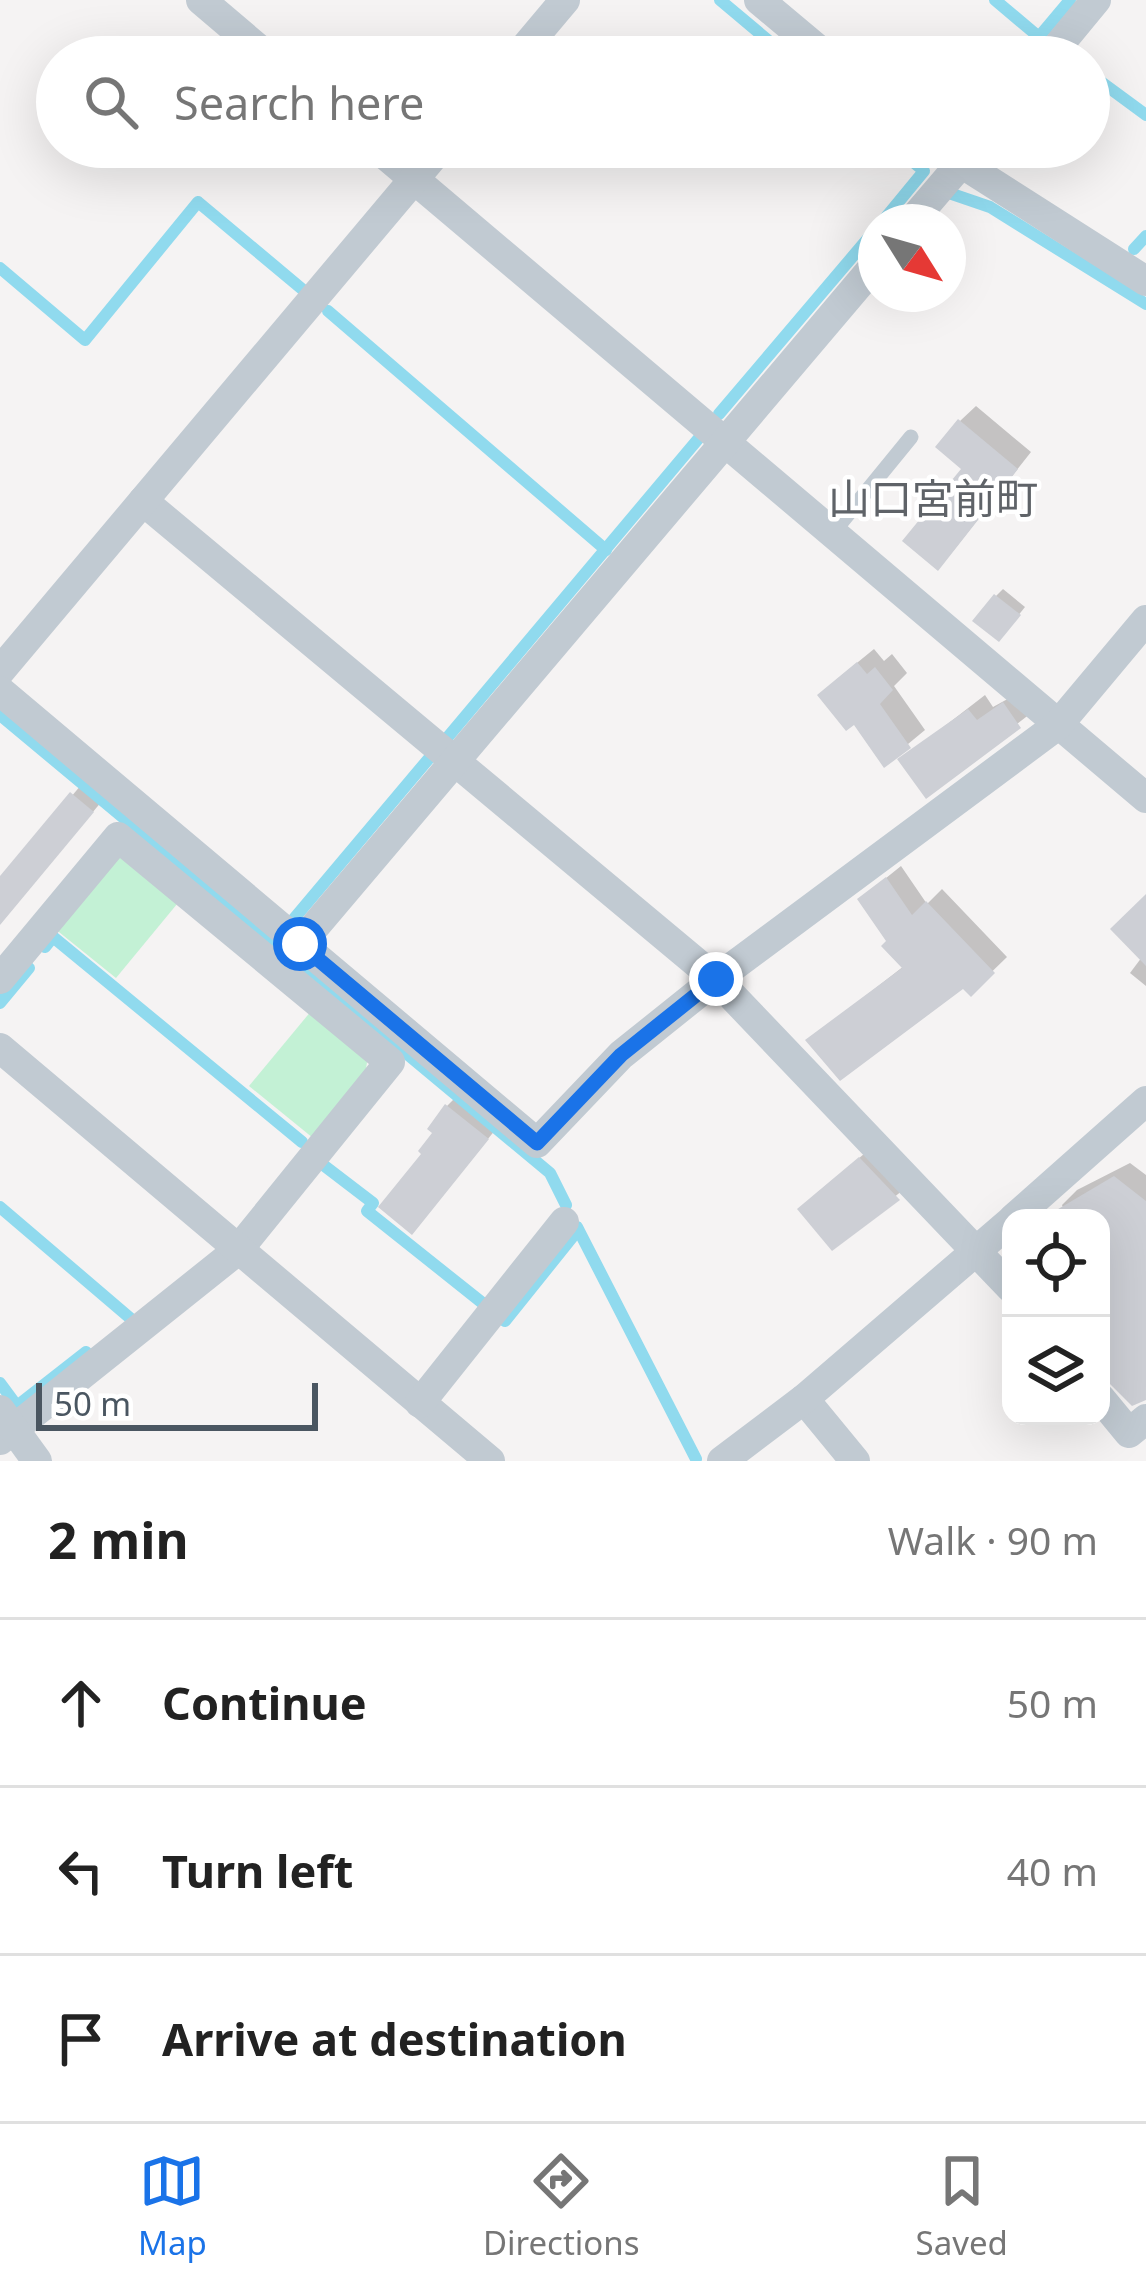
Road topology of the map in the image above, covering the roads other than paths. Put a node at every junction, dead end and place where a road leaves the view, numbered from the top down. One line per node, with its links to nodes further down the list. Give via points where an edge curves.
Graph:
1 (200, 0): 5 (street)
2 (565, 0): 6 (street)
3 (759, 0): 7 (street)
4 (1096, 0): 8 (street)
5 (243, 36)
6 (535, 36)
7 (802, 36)
8 (1066, 36)
9 (401, 168): 13 (street)
10 (423, 168): 13 (street)
11 (947, 168): 14 (street)
12 (977, 168): 15 (street)
13 (414, 179): 18 (street); 19 (street)
14 (923, 204)
15 (1146, 281)
16 (858, 285): 18 (street)
17 (911, 437): 20 (lane)
18 (722, 444): 20 (street); 25 (street)
19 (143, 502): 22 (street); 25 (street)
20 (831, 535): 24 (street)
21 (1146, 620): 24 (street)
22 (0, 671)
23 (0, 691): 27 (street)
24 (1058, 725): 26 (street); 28 (street)
25 (453, 759): 27 (street); 28 (street)
26 (1146, 797)
27 (300, 944): 28 (street, via 537,1143 621,1055)
28 (716, 979): 35 (street)
29 (0, 980): 36 (street, via 118,837 390,1062)
30 (0, 1048): 36 (street)
31 (1146, 1102): 32 (street)
32 (1025, 1209)
33 (564, 1222): 39 (street)
34 (1002, 1229): 35 (street)
35 (979, 1249): 37 (street); 38 (street)
36 (238, 1250): 39 (street); 42 (street)
37 (1002, 1277)
38 (804, 1399): 45 (street); 46 (street)
39 (420, 1403): 44 (street)
40 (1110, 1410): 41 (street, via 1129,1433)
41 (1146, 1419)
42 (4, 1426): 43 (street)
43 (38, 1461)
44 (490, 1461)
45 (722, 1461)
46 (855, 1461)

